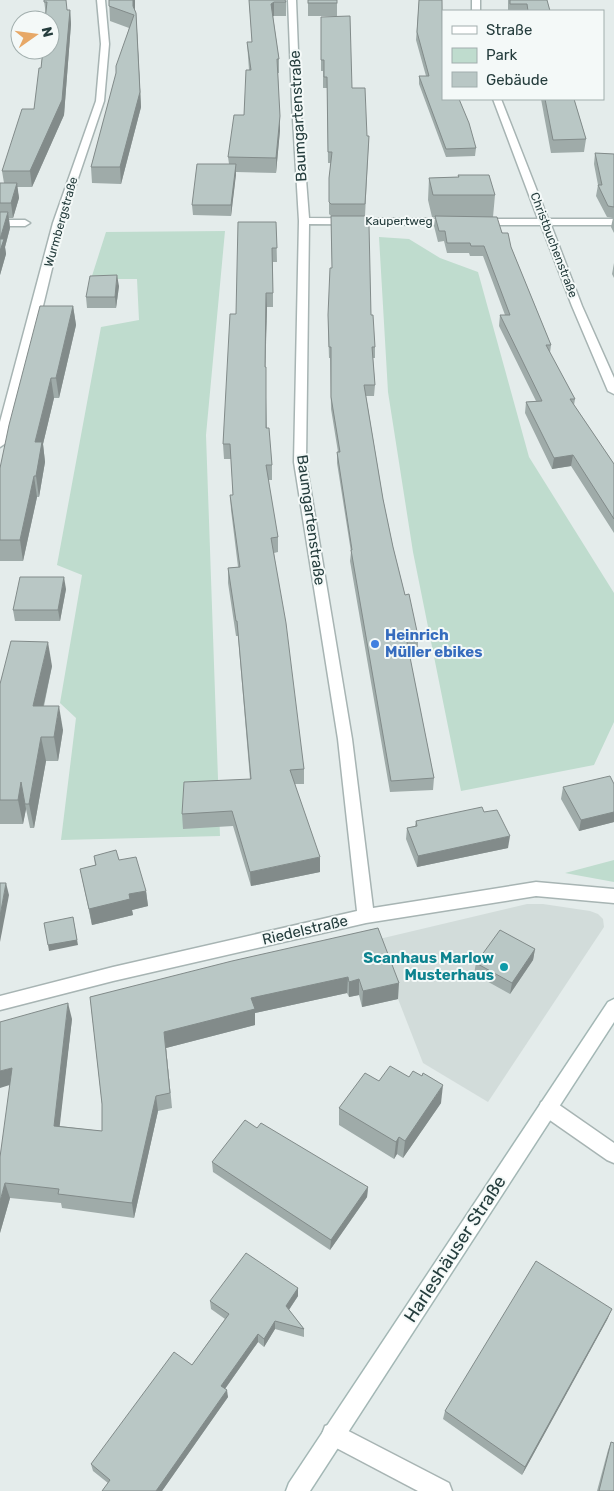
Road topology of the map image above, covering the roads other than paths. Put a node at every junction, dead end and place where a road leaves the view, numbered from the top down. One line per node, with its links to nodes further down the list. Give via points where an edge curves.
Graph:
1 (101, 0): 10 (street, Wurmbergstraße, via 105,44 100,101 58,223)
2 (292, 0): 4 (street, Baumgartenstraße)
3 (497, 100): 5 (street, Christbuchenstraße)
4 (304, 221): 5 (street, Kaupertweg); 12 (street, Baumgartenstraße, via 300,462 345,739)
5 (545, 222): 6 (street, Kaupertweg); 9 (street, Christbuchenstraße)
6 (614, 222)
7 (25, 223): 8 (street)
8 (0, 224)
9 (614, 391)
10 (0, 443)
11 (614, 896): 12 (street, Riedelstraße, via 536,889)
12 (366, 916): 13 (street, Riedelstraße)
13 (0, 1003)
14 (614, 1007): 15 (street, Harleshäuser Straße)
15 (548, 1108): 16 (street); 17 (street, Harleshäuser Straße)
16 (614, 1154)
17 (332, 1434): 18 (street, Harleshäuser Straße); 19 (street)
18 (297, 1491)
19 (441, 1491)

